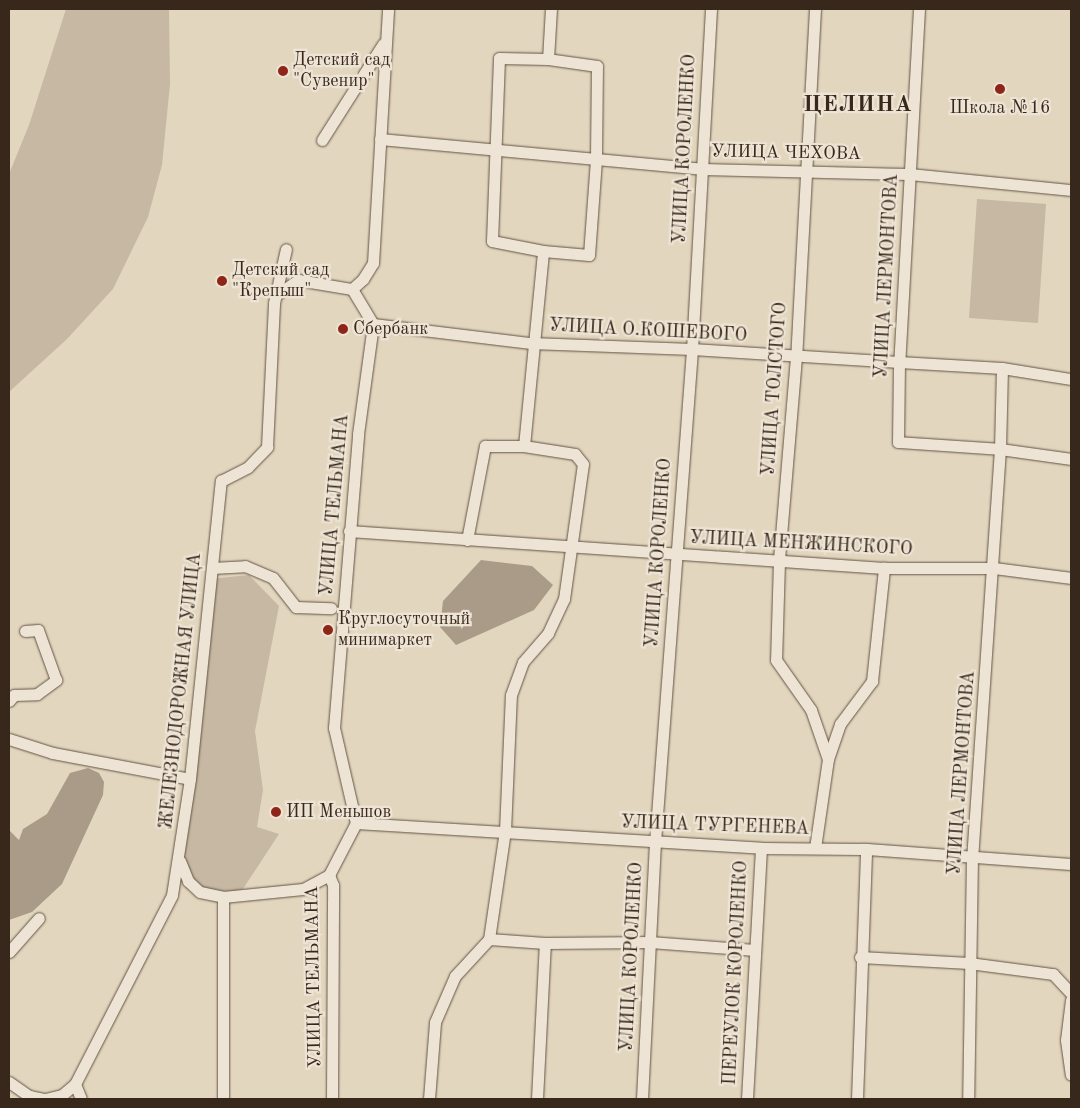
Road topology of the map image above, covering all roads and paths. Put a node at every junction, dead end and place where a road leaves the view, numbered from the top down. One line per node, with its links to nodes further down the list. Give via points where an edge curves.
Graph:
1 (388, 9): 6 (street)
2 (551, 9): 7 (street)
3 (711, 9): 12 (street, УЛИЦА КОРОЛЕНКО)
4 (815, 9): 13 (street, УЛИЦА ТОЛСТОГО)
5 (919, 9): 14 (street, УЛИЦА ЛЕРМОНТОВА)
6 (385, 42): 8 (street); 9 (street)
7 (548, 60): 10 (street, via 499,58); 11 (street, via 597,66)
8 (380, 139): 10 (street, УЛИЦА ЧЕХОВА); 18 (street, via 373,263)
9 (322, 140)
10 (496, 150): 11 (street, УЛИЦА ЧЕХОВА); 17 (street, via 492,240)
11 (596, 159): 12 (street, УЛИЦА ЧЕХОВА); 17 (street, via 589,255)
12 (702, 168): 13 (street, УЛИЦА ЧЕХОВА); 22 (street, УЛИЦА КОРОЛЕНКО)
13 (808, 169): 14 (street, УЛИЦА ЧЕХОВА); 23 (street, УЛИЦА ТОЛСТОГО)
14 (910, 174): 15 (street, УЛИЦА ЧЕХОВА); 24 (street, УЛИЦА ЛЕРМОНТОВА)
15 (1071, 190)
16 (286, 249): 19 (street, ЖЕЛЕЗНОДОРОЖНАЯ УЛИЦА)
17 (543, 251): 21 (street)
18 (352, 289): 19 (street, via 298,280); 20 (street)
19 (276, 295): 35 (street, ЖЕЛЕЗНОДОРОЖНАЯ УЛИЦА, via 267,446 248,467 221,481)
20 (373, 324): 21 (street, УЛИЦА О.КОШЕВОГО); 30 (street, УЛИЦА ТЕЛЬМАНА)
21 (532, 343): 22 (street, УЛИЦА О.КОШЕВОГО); 27 (street)
22 (692, 348): 23 (street, УЛИЦА О.КОШЕВОГО); 33 (street, УЛИЦА КОРОЛЕНКО)
23 (796, 357): 24 (street, УЛИЦА О.КОШЕВОГО); 34 (street, УЛИЦА ТОЛСТОГО)
24 (899, 362): 25 (street, УЛИЦА О.КОШЕВОГО); 28 (street, УЛИЦА ЛЕРМОНТОВА, via 898,442)
25 (1002, 368): 26 (street, УЛИЦА О.КОШЕВОГО); 28 (street, УЛИЦА ЛЕРМОНТОВА)
26 (1071, 379)
27 (524, 446): 31 (street, via 485,446); 32 (street, via 575,454 583,464)
28 (1000, 449): 29 (street, УЛИЦА ЛЕРМОНТОВА); 37 (street, УЛИЦА ЛЕРМОНТОВА)
29 (1071, 459)
30 (350, 531): 31 (street, УЛИЦА МЕНЖИНСКОГО); 45 (street, УЛИЦА ТЕЛЬМАНА, via 334,728)
31 (467, 540): 32 (street, УЛИЦА МЕНЖИНСКОГО)
32 (573, 548): 33 (street, УЛИЦА МЕНЖИНСКОГО); 46 (street, via 564,599 548,633 523,662 511,695)
33 (676, 556): 34 (street, УЛИЦА МЕНЖИНСКОГО); 47 (street, УЛИЦА КОРОЛЕНКО)
34 (779, 561): 36 (street, УЛИЦА МЕНЖИНСКОГО); 43 (street, УЛИЦА ТОЛСТОГО, via 776,660 811,710)
35 (212, 568): 39 (street, via 245,566 273,578 296,607); 44 (street, ЖЕЛЕЗНОДОРОЖНАЯ УЛИЦА)
36 (884, 568): 37 (street, УЛИЦА МЕНЖИНСКОГО); 43 (street, УЛИЦА ТОЛСТОГО, via 872,681 840,724)
37 (994, 568): 38 (street, УЛИЦА МЕНЖИНСКОГО); 51 (street, УЛИЦА ЛЕРМОНТОВА)
38 (1071, 578)
39 (331, 608)
40 (25, 631): 41 (street, via 38,630 56,680 37,694 14,695)
41 (9, 701)
42 (9, 739): 44 (street, via 53,754)
43 (828, 759): 49 (street, УЛИЦА ТОЛСТОГО)
44 (190, 779): 52 (street, ЖЕЛЕЗНОДОРОЖНАЯ УЛИЦА)
45 (356, 824): 46 (street, УЛИЦА ТУРГЕНЕВА); 54 (street, УЛИЦА ТЕЛЬМАНА)
46 (505, 831): 47 (street, УЛИЦА ТУРГЕНЕВА); 57 (street)
47 (655, 842): 48 (street, УЛИЦА ТУРГЕНЕВА); 58 (street, УЛИЦА КОРОЛЕНКО)
48 (761, 848): 49 (street, УЛИЦА ТУРГЕНЕВА); 60 (street, ПЕРЕУЛОК КОРОЛЕНКО)
49 (815, 848): 50 (street, УЛИЦА ТУРГЕНЕВА)
50 (866, 849): 51 (street, УЛИЦА ТУРГЕНЕВА); 62 (street)
51 (972, 857): 53 (street, УЛИЦА ТУРГЕНЕВА); 63 (street, УЛИЦА ЛЕРМОНТОВА)
52 (180, 861): 55 (street, via 188,881 200,892); 68 (street, ЖЕЛЕЗНОДОРОЖНАЯ УЛИЦА, via 172,895)
53 (1071, 864)
54 (329, 875): 55 (street, via 303,889); 72 (street, УЛИЦА ТЕЛЬМАНА, via 333,885)
55 (223, 897): 71 (street)
56 (39, 918): 61 (street)
57 (489, 939): 59 (street); 73 (street, via 456,976 435,1022)
58 (650, 942): 59 (street); 60 (street); 75 (street, УЛИЦА КОРОЛЕНКО)
59 (545, 943): 74 (street)
60 (755, 950): 76 (street, ПЕРЕУЛОК КОРОЛЕНКО)
61 (9, 952)
62 (860, 957): 63 (street); 77 (street)
63 (968, 963): 64 (street, via 1054,974); 78 (street, УЛИЦА ЛЕРМОНТОВА)
64 (1071, 993)
65 (1071, 1000): 66 (street, via 1066,1040)
66 (1071, 1074)
67 (9, 1082): 69 (street)
68 (75, 1084): 69 (street, via 62,1095); 70 (street)
69 (28, 1098)
70 (81, 1099)
71 (224, 1099)
72 (332, 1099)
73 (429, 1099)
74 (537, 1099)
75 (642, 1099)
76 (747, 1099)
77 (857, 1099)
78 (968, 1099)

